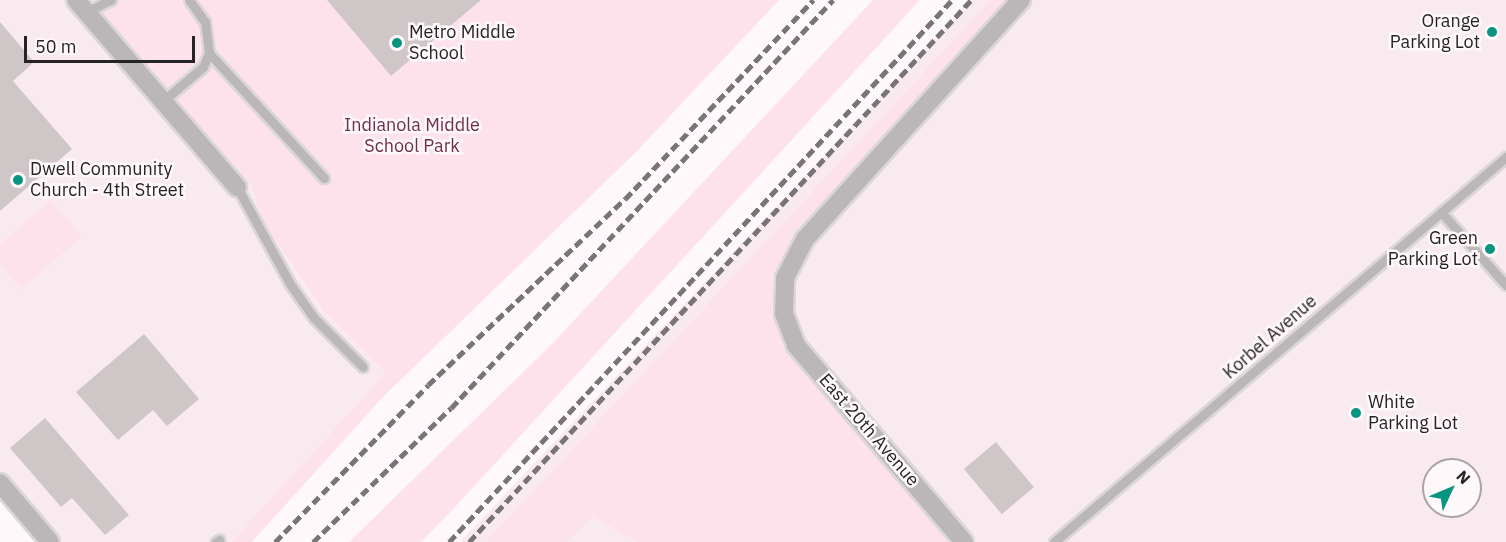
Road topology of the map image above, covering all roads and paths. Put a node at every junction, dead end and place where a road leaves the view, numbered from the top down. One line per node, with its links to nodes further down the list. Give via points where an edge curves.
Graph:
1 (111, 0): 4 (lane)
2 (189, 0): 5 (lane, via 205,22)
3 (1021, 0): 15 (street, East 20th Avenue, via 805,239 785,278 784,313 796,345)
4 (81, 6): 6 (street)
5 (209, 53): 6 (lane, via 203,67); 8 (lane)
6 (164, 102): 9 (street)
7 (1506, 157): 10 (lane, Korbel Avenue)
8 (324, 178)
9 (237, 187): 12 (lane, via 290,284 314,318)
10 (1442, 212): 11 (lane); 16 (lane, Korbel Avenue)
11 (1506, 285)
12 (363, 367)
13 (0, 483): 14 (street)
14 (50, 542)
15 (964, 542)
16 (1054, 542)

